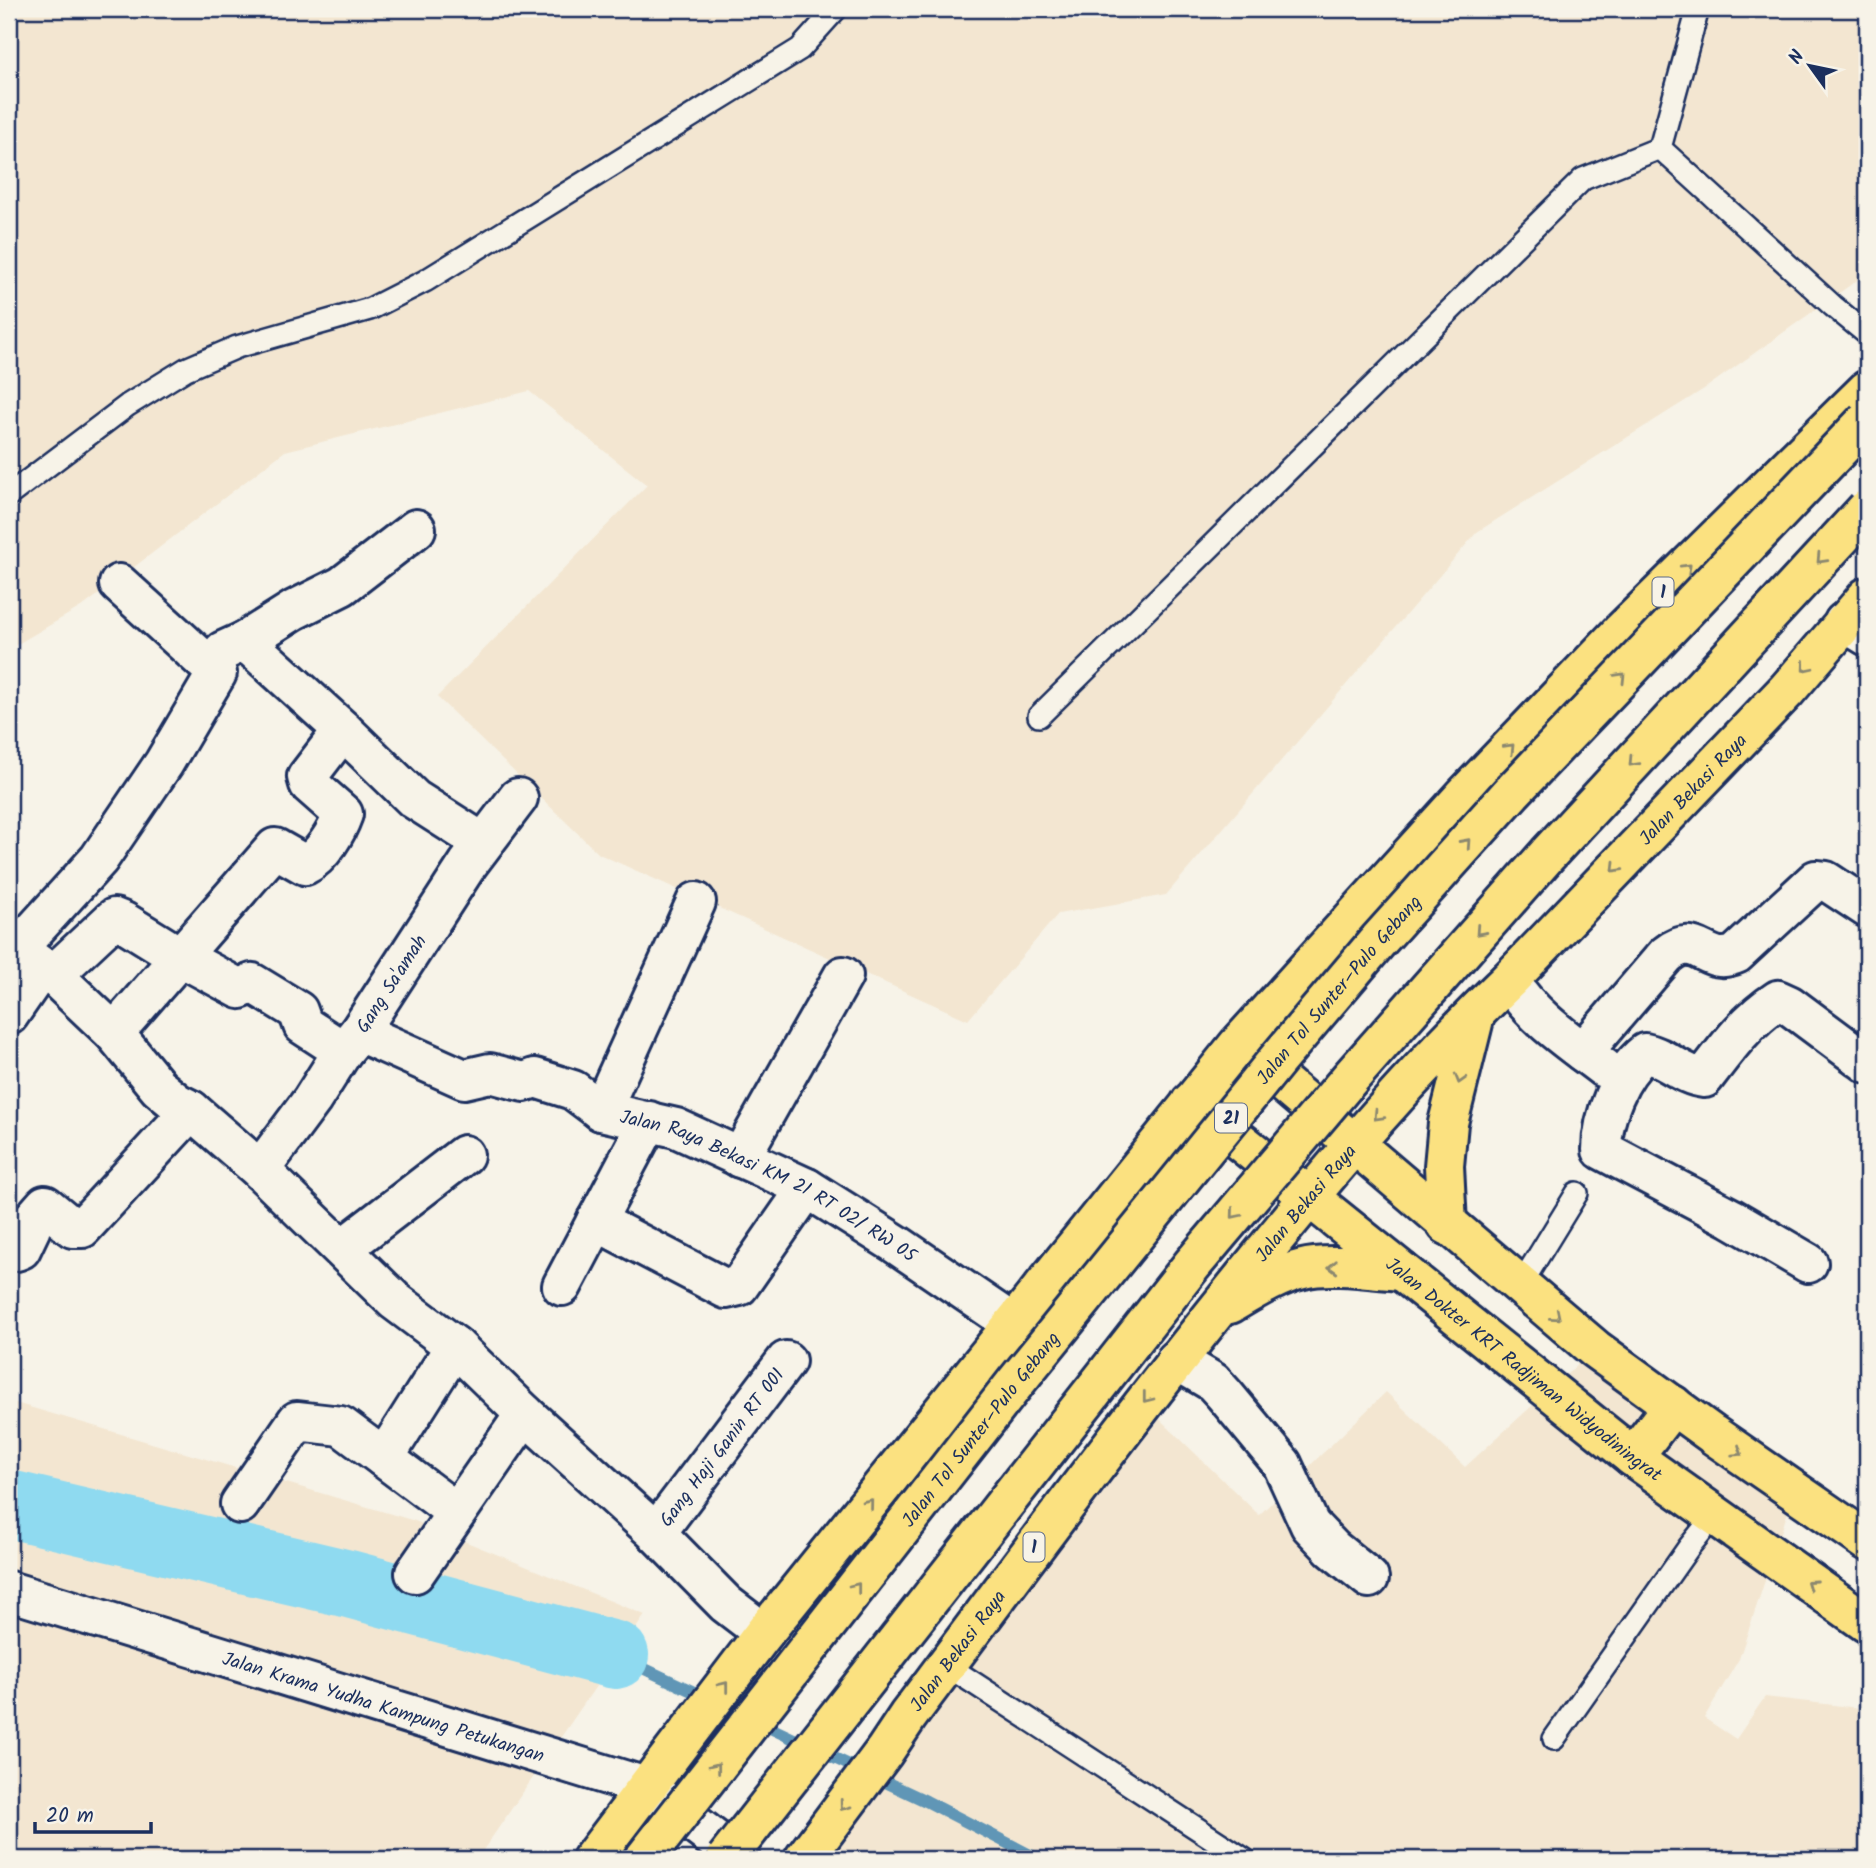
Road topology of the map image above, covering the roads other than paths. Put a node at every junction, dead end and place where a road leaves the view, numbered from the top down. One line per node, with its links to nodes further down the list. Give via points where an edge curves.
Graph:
1 (836, 9): 7 (lane, via 800,49 425,281 370,309 237,347 186,369 128,405)
2 (1698, 9): 3 (lane)
3 (1660, 148): 4 (lane); 14 (lane, via 1583,179)
4 (1867, 334)
5 (1867, 390): 29 (main road, 1, one-way to 5, via 1463,797 1622,631)
6 (1867, 420): 74 (main road, Jalan Tol Sunter–Pulo Gebang / 21, one-way to 6, bridge, via 1016,1382 1378,941 1512,792)
7 (9, 495)
8 (1867, 509): 75 (main road, one-way to 75, bridge, via 1548,854 1192,1265)
9 (416, 529): 12 (street, via 342,586)
10 (118, 584): 13 (street)
11 (1860, 618): 23 (main road, Jalan Bekasi Raya / 1, one-way to 23)
12 (245, 641): 13 (street); 15 (street)
13 (203, 662): 21 (street, via 217,673 164,763)
14 (1039, 716)
15 (343, 730): 17 (street, via 414,799); 20 (street, via 307,777 343,814 339,826 305,865 275,849)
16 (518, 799): 17 (street, Gang Sa'amah)
17 (483, 843): 27 (street, Gang Sa'amah)
18 (696, 902): 34 (street)
19 (1867, 908): 28 (street, via 1826,881 1816,880 1736,954 1716,957 1689,944 1677,946)
20 (179, 956): 21 (street, via 114,918); 26 (street); 27 (street, Jalan Raya Bekasi KM 21 RT 02/ RW 05, via 240,989 252,983 299,1011 303,1026)
21 (30, 959): 25 (street); 26 (street)
22 (842, 976): 38 (street)
23 (1509, 980): 24 (main road, Jalan Bekasi Raya / 1); 28 (street, via 1544,1023)
24 (1475, 1013): 36 (main road, Jalan Bekasi Raya / 1, one-way to 36); 44 (main road, one-way to 44, via 1448,1123 1444,1166)
25 (9, 1015)
26 (114, 1033): 32 (street, via 159,1088)
27 (351, 1042): 34 (street, Jalan Raya Bekasi KM 21 RT 02/ RW 05, via 464,1079 490,1073 524,1082 535,1078 573,1090); 39 (street, Gang Sa'amah)
28 (1583, 1052): 31 (street)
29 (1247, 1053): 33 (main road, 1); 36 (main road)
30 (1866, 1058): 31 (street, via 1778,1000 1735,1037 1704,1077 1646,1053)
31 (1622, 1082): 47 (street, via 1602,1131 1602,1150)
32 (191, 1110): 39 (street); 45 (street, via 82,1228 73,1228 45,1205 30,1222 21,1249)
33 (1200, 1110): 42 (main road, Jalan Dokter KRT Radjiman Widyodiningrat); 51 (main road, 1); 55 (main road, 1, via 1019,1351)
34 (601, 1111): 35 (street, Jalan Raya Bekasi KM 21 RT 02/ RW 05)
35 (649, 1121): 38 (street, Jalan Raya Bekasi KM 21 RT 02/ RW 05, via 708,1141); 43 (street)
36 (1353, 1144): 42 (main road, Jalan Bekasi Raya / 1); 44 (main road)
37 (464, 1156): 46 (street)
38 (740, 1158): 40 (street, Jalan Raya Bekasi KM 21 RT 02/ RW 05)
39 (260, 1170): 46 (street)
40 (807, 1188): 43 (street, via 739,1286 726,1289); 51 (street, Jalan Raya Bekasi KM 21 RT 02/ RW 05)
41 (1577, 1194): 50 (lane)
42 (1309, 1196): 48 (main road, Jalan Dokter KRT Radjiman Widyodiningrat); 53 (main road, Jalan Bekasi Raya / 1)
43 (596, 1221): 49 (street)
44 (1447, 1225): 50 (main road)
45 (9, 1247)
46 (343, 1248): 52 (street, via 395,1301)
47 (1808, 1263)
48 (1401, 1271): 53 (main road, one-way to 53, via 1304,1268 1254,1289 1222,1309); 58 (main road, Jalan Dokter KRT Radjiman Widyodiningrat)
49 (562, 1286)
50 (1520, 1286): 56 (main road, one-way to 56, via 1595,1349)
51 (1012, 1323): 55 (main road, 1)
52 (455, 1346): 57 (street); 59 (street)
53 (1182, 1352): 66 (street, via 1282,1464 1310,1525); 70 (main road, Jalan Bekasi Raya / 1, one-way to 70)
54 (786, 1361): 63 (street, Gang Haji Ganin RT 001)
55 (950, 1403): 69 (main road, 1, one-way to 55)
56 (1673, 1405): 58 (main road); 64 (main road, one-way to 64)
57 (525, 1414): 61 (street); 63 (street)
58 (1633, 1457): 62 (main road, Jalan Dokter KRT Radjiman Widyodiningrat)
59 (384, 1458): 60 (street, via 341,1426 297,1421); 61 (street)
60 (240, 1504)
61 (456, 1512): 65 (street)
62 (1714, 1516): 68 (main road, Jalan Dokter KRT Radjiman Widyodiningrat, one-way to 62); 71 (lane)
63 (656, 1533): 69 (street, via 726,1604)
64 (1867, 1541)
65 (415, 1573)
66 (1369, 1578)
67 (9, 1591): 72 (street, Jalan Krama Yudha Kampung Petukangan)
68 (1867, 1623)
69 (757, 1643): 72 (main road, 1, one-way to 69)
70 (946, 1665): 77 (main road, Jalan Bekasi Raya / 1, one-way to 77); 78 (lane)
71 (1554, 1739)
72 (656, 1773): 73 (main road, 1); 76 (street, Jalan Krama Yudha Kampung Petukangan)
73 (592, 1859)
74 (644, 1859)
75 (726, 1859)
76 (740, 1859)
77 (804, 1859)
78 (1244, 1859)

